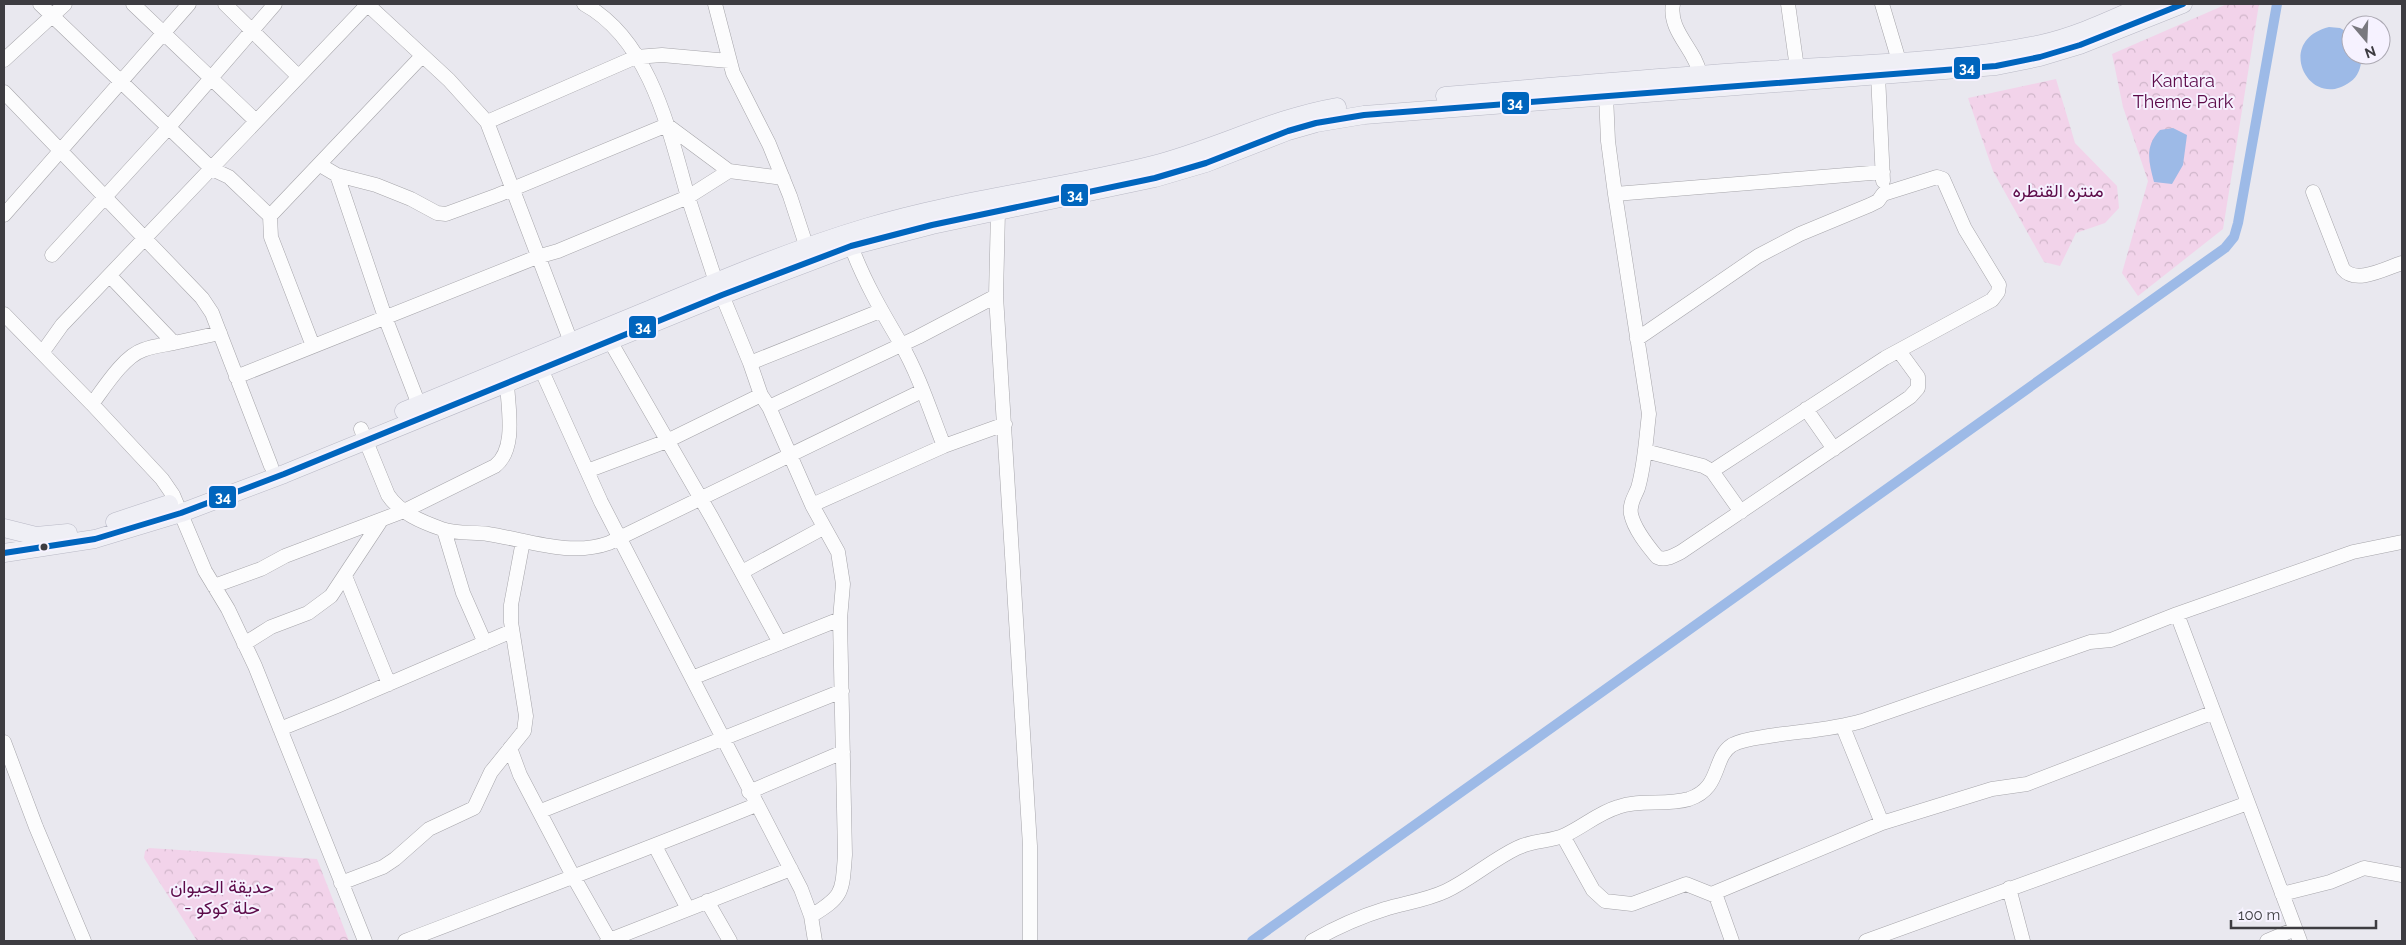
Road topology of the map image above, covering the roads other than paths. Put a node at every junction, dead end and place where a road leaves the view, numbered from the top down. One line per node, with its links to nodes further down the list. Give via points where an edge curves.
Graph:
1 (40, 4): 15 (street)
2 (65, 4): 15 (street)
3 (133, 4): 17 (street)
4 (189, 4): 17 (street)
5 (225, 4): 16 (street)
6 (275, 4): 16 (street)
7 (368, 4): 18 (street); 26 (street)
8 (584, 4): 19 (street, via 617,30)
9 (715, 4): 21 (street)
10 (1673, 4): 24 (street, via 1672,19 1695,58)
11 (1788, 4): 23 (street)
12 (1882, 4): 22 (street)
13 (2147, 4): 22 (main road, via 2042,44 1996,52)
14 (2183, 4): 25 (main road, via 2080,45 2040,57 1996,66)
15 (52, 15): 20 (street); 28 (street)
16 (252, 30): 26 (street); 27 (street)
17 (163, 32): 27 (street); 28 (street)
18 (422, 56): 32 (street, via 455,86); 36 (street)
19 (636, 57): 21 (street, via 662,55); 32 (street); 33 (street)
20 (4, 60)
21 (729, 61): 41 (street)
22 (1898, 61): 23 (main road)
23 (1796, 68): 24 (main road)
24 (1700, 74): 53 (main road, via 1364,103 1306,112 1178,158 1109,176 898,219)
25 (1878, 75): 30 (main road); 39 (street)
26 (298, 76): 31 (street)
27 (211, 78): 31 (street); 34 (street)
28 (120, 81): 34 (street); 35 (street)
29 (4, 92): 35 (street)
30 (1606, 95): 44 (street); 48 (main road, via 1339,118 1288,131 1155,178)
31 (256, 121): 37 (street)
32 (486, 122): 42 (street)
33 (667, 125): 38 (street); 42 (street); 47 (street)
34 (168, 128): 37 (street); 46 (street)
35 (62, 150): 46 (street); 49 (street)
36 (320, 165): 40 (street); 50 (street)
37 (212, 169): 50 (street, via 232,180); 51 (street)
38 (728, 171): 41 (street); 47 (street)
39 (1883, 172): 44 (street); 45 (street)
40 (337, 175): 42 (street, via 376,184 437,213 457,211); 62 (street)
41 (783, 178): 53 (street)
42 (511, 190): 55 (street)
43 (2313, 192): 56 (street, via 2348,275 2355,277)
44 (1614, 194): 64 (street)
45 (1884, 194): 64 (street, via 1870,205 1800,234 1758,256); 70 (street, via 1937,177 1944,179 1965,229 1999,285 1992,300)
46 (106, 196): 51 (street); 54 (street)
47 (688, 197): 55 (street); 58 (street)
48 (998, 211): 52 (main road); 59 (street)
49 (4, 215)
50 (270, 216): 69 (street, via 271,237)
51 (146, 238): 57 (street); 63 (street, via 202,298)
52 (851, 246): 58 (main road); 60 (street)
53 (806, 248): 58 (main road)
54 (52, 255)
55 (537, 257): 62 (street); 66 (street)
56 (2402, 263)
57 (110, 276): 67 (street); 71 (street, via 62,325)
58 (719, 288): 65 (main road); 66 (main road); 72 (street)
59 (996, 296): 68 (street); 82 (street)
60 (880, 311): 68 (street); 72 (street)
61 (4, 314): 71 (street)
62 (386, 317): 69 (street); 79 (street)
63 (220, 334): 67 (street); 74 (street)
64 (1637, 339): 87 (street, via 1649,414)
65 (610, 340): 73 (main road); 84 (street)
66 (571, 342): 79 (main road)
67 (174, 343): 78 (street, via 134,354)
68 (901, 344): 76 (street); 80 (street)
69 (313, 346): 74 (street)
70 (1899, 351): 81 (street); 86 (street, via 1918,377 1918,388 1910,397)
71 (42, 353): 78 (street)
72 (750, 363): 77 (street)
73 (541, 369): 75 (main road); 90 (street)
74 (236, 377): 89 (street)
75 (507, 383): 83 (main road); 95 (street, via 509,438 502,460)
76 (922, 391): 85 (street); 88 (street)
77 (761, 396): 80 (street); 84 (street)
78 (92, 404): 94 (street, via 162,479)
79 (419, 405): 83 (main road)
80 (769, 408): 88 (street)
81 (1806, 408): 86 (street); 91 (street)
82 (1005, 424): 85 (street); 149 (street, via 1030,846)
83 (363, 435): 89 (main road); 94 (main road); 95 (street, via 388,494)
84 (667, 441): 90 (street); 92 (street)
85 (944, 446): 93 (street)
86 (1834, 449): 96 (street)
87 (1645, 451): 91 (street, via 1683,459); 96 (street, via 1631,514 1657,557 1662,560 1670,558)
88 (789, 456): 92 (street); 93 (street)
89 (271, 466): 94 (main road)
90 (586, 471): 101 (street)
91 (1712, 471): 96 (street)
92 (700, 498): 101 (street); 105 (street)
93 (812, 505): 99 (street)
94 (179, 507): 98 (main road, via 68,534 36,536); 104 (main road, via 95,539); 107 (street)
95 (404, 511): 97 (street); 100 (street)
96 (1741, 512)
97 (380, 521): 106 (street); 107 (street)
98 (4, 528)
99 (823, 528): 105 (street); 109 (street, via 838,552 842,570)
100 (444, 530): 102 (street, via 488,534); 111 (street, via 463,593)
101 (619, 537): 102 (street, via 590,550); 114 (street)
102 (522, 542): 110 (street, via 512,605)
103 (2402, 542): 108 (street, via 2352,552)
104 (4, 553)
105 (742, 572): 112 (street)
106 (345, 576): 113 (street, via 331,596 308,613 271,627); 115 (street)
107 (214, 586): 113 (street)
108 (2177, 614): 117 (street); 118 (street, via 2111,640 2090,642)
109 (840, 619): 112 (street); 116 (street)
110 (512, 631): 111 (street); 122 (street, via 526,724)
111 (485, 643): 115 (street)
112 (780, 643): 114 (street)
113 (244, 644): 119 (street)
114 (692, 678): 120 (street)
115 (389, 684): 119 (street)
116 (842, 691): 120 (street); 123 (street)
117 (2214, 712): 125 (street); 128 (street, via 2026,784 1992,789)
118 (1843, 727): 128 (street); 129 (street, via 1733,744 1723,755 1714,779 1697,796 1678,802 1632,803 1617,807)
119 (280, 729): 134 (street)
120 (722, 738): 124 (street); 127 (street)
121 (4, 742): 142 (street)
122 (510, 748): 127 (street); 134 (street, via 491,772 474,808 429,829 383,867)
123 (843, 752): 124 (street); 140 (street, via 843,885 833,903)
124 (749, 792): 126 (street)
125 (2248, 803): 135 (street); 137 (street)
126 (756, 805): 130 (street); 131 (street)
127 (540, 812): 133 (street)
128 (1882, 822): 136 (street)
129 (1563, 836): 136 (street, via 1593,890 1605,901 1632,904 1686,884); 150 (street, via 1519,847 1447,891 1364,916)
130 (655, 846): 133 (street); 139 (street)
131 (791, 870): 138 (street); 140 (street)
132 (2402, 875): 137 (street, via 2364,868 2330,882)
133 (573, 876): 144 (street); 145 (street)
134 (341, 883): 143 (street)
135 (2009, 888): 152 (street); 153 (street)
136 (1714, 893): 151 (street)
137 (2282, 894): 141 (street)
138 (708, 901): 139 (street); 146 (street)
139 (688, 908): 145 (street)
140 (812, 919): 147 (street); 148 (street)
141 (2298, 935): 154 (street)
142 (84, 941)
143 (365, 941)
144 (405, 941)
145 (609, 941)
146 (730, 941)
147 (811, 941)
148 (815, 941)
149 (1030, 941)
150 (1312, 941)
151 (1732, 941)
152 (1866, 941)
153 (2024, 941)
154 (2267, 941)

